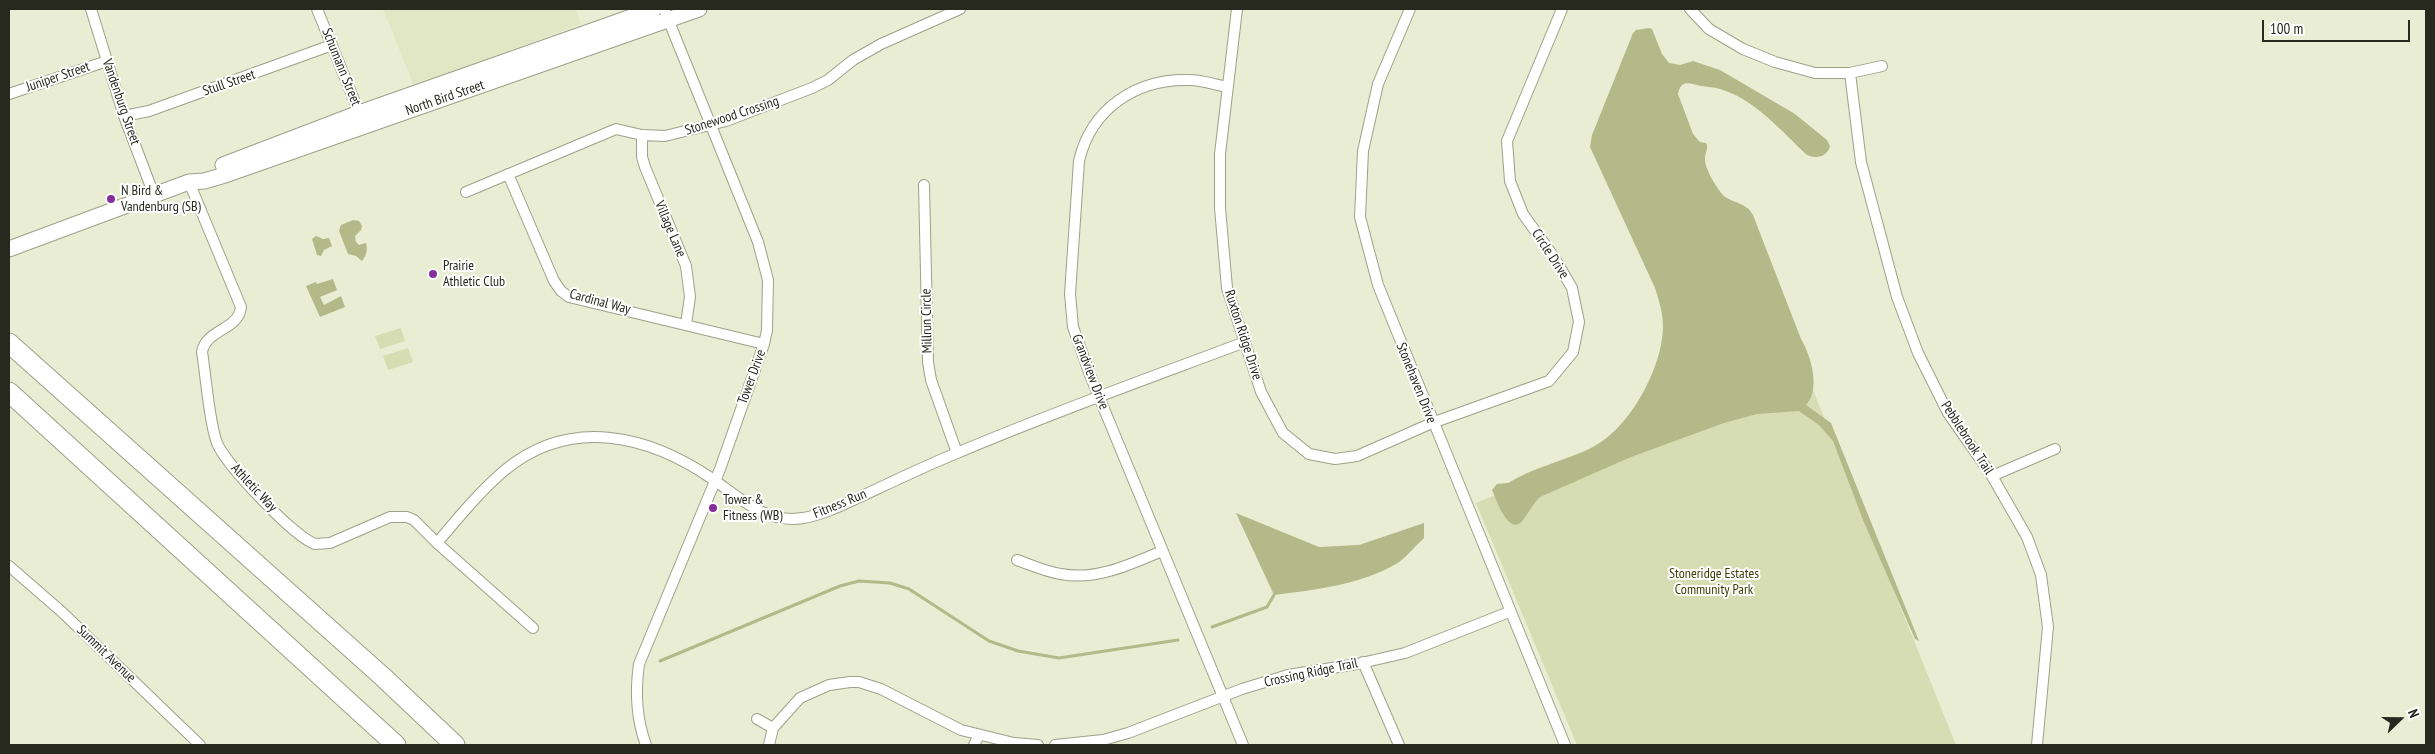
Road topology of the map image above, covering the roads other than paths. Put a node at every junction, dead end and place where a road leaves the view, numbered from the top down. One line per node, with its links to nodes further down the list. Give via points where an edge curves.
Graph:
1 (317, 9): 11 (street, Schumann Street)
2 (654, 9): 18 (street, North Bird Street)
3 (699, 9): 10 (street, North Bird Street)
4 (960, 9): 19 (street, Stonewood Crossing, via 881,44 812,88)
5 (1237, 9): 15 (street, Ruxton Ridge Drive)
6 (1410, 9): 33 (street, Stonehaven Drive, via 1376,94 1362,151 1360,217 1378,285)
7 (1562, 9): 33 (street, Circle Drive, via 1508,141 1510,181 1523,214 1572,288 1579,322 1573,352 1549,381)
8 (1690, 9): 14 (street, via 1709,29 1743,49 1775,62 1815,72)
9 (94, 10): 12 (street, Vandenburg Street)
10 (666, 14): 18 (street, North Bird Street); 19 (street, Tower Drive)
11 (332, 45): 17 (street, Stull Street, via 149,111); 18 (street, Schumann Street)
12 (107, 61): 16 (street, Juniper Street); 17 (street, Vandenburg Street)
13 (1882, 66): 14 (street)
14 (1850, 73): 36 (street, Pebblebrook Trail, via 1861,162 1897,297 1918,353 1948,412)
15 (1228, 87): 28 (street, Ruxton Ridge Drive, via 1220,154 1220,208 1227,288); 32 (street, Grandview Drive, via 1190,80 1154,83 1124,95 1101,114 1083,142 1078,162 1070,294 1073,327)
16 (9, 94)
17 (124, 116): 25 (street, Vandenburg Street)
18 (362, 119): 22 (street, North Bird Street, via 225,175)
19 (711, 125): 20 (street, Stonewood Crossing, via 678,134); 30 (street, Tower Drive, via 768,280)
20 (642, 135): 21 (street, Stonewood Crossing, via 616,129); 27 (street, Village Lane, via 645,167 686,266 690,297)
21 (508, 174): 24 (street, Stonewood Crossing); 27 (street, Cardinal Way, via 561,291 569,297)
22 (189, 182): 25 (street, North Bird Street); 38 (street, Athletic Way, via 241,307 232,324 210,336 202,352 215,433 222,452 260,498 311,542 330,543 378,521 404,516 414,520)
23 (924, 185): 35 (street, Millrun Circle, via 928,362 931,380)
24 (466, 192)
25 (154, 195): 26 (street, North Bird Street)
26 (9, 249)
27 (686, 324): 30 (street, Cardinal Way)
28 (1245, 342): 32 (street, Fitness Run); 33 (street, Ruxton Ridge Drive, via 1261,392 1283,433 1309,454 1335,459 1357,456)
29 (9, 343): 51 (highway)
30 (764, 344): 37 (street, Tower Drive)
31 (9, 392): 50 (highway)
32 (1099, 397): 35 (street, Fitness Run); 39 (street, Grandview Drive)
33 (1432, 423): 42 (street, Stonehaven Drive)
34 (2056, 449): 36 (street)
35 (957, 453): 37 (street, Fitness Run, via 802,519 766,514)
36 (1992, 476): 60 (street, Pebblebrook Trail, via 2027,537 2042,575 2048,627)
37 (715, 481): 38 (street, Fitness Run, via 632,441 592,437 553,443 505,471); 52 (street, Tower Drive, via 639,664 637,710)
38 (437, 544): 43 (street, Athletic Way)
39 (1162, 551): 40 (street, via 1122,568 1082,575 1062,575); 45 (street, Grandview Drive)
40 (1017, 560)
41 (9, 566): 49 (street, Summit Avenue, via 62,612)
42 (1509, 612): 44 (street, Crossing Ridge Trail, via 1405,652); 59 (street, Stonehaven Drive)
43 (533, 628)
44 (1363, 662): 45 (street, Crossing Ridge Trail, via 1288,675); 58 (street)
45 (1222, 696): 56 (street, Crossing Ridge Trail, via 1128,733 1104,740); 57 (street, Grandview Drive)
46 (757, 720): 47 (street)
47 (773, 728): 48 (street, via 792,705 817,689 860,682 881,689 961,730); 53 (street)
48 (979, 735): 54 (street); 55 (street)
49 (200, 745)
50 (396, 745)
51 (455, 745)
52 (646, 745)
53 (768, 745)
54 (974, 745)
55 (1038, 745)
56 (1055, 745)
57 (1243, 745)
58 (1399, 745)
59 (1565, 745)
60 (2037, 745)

